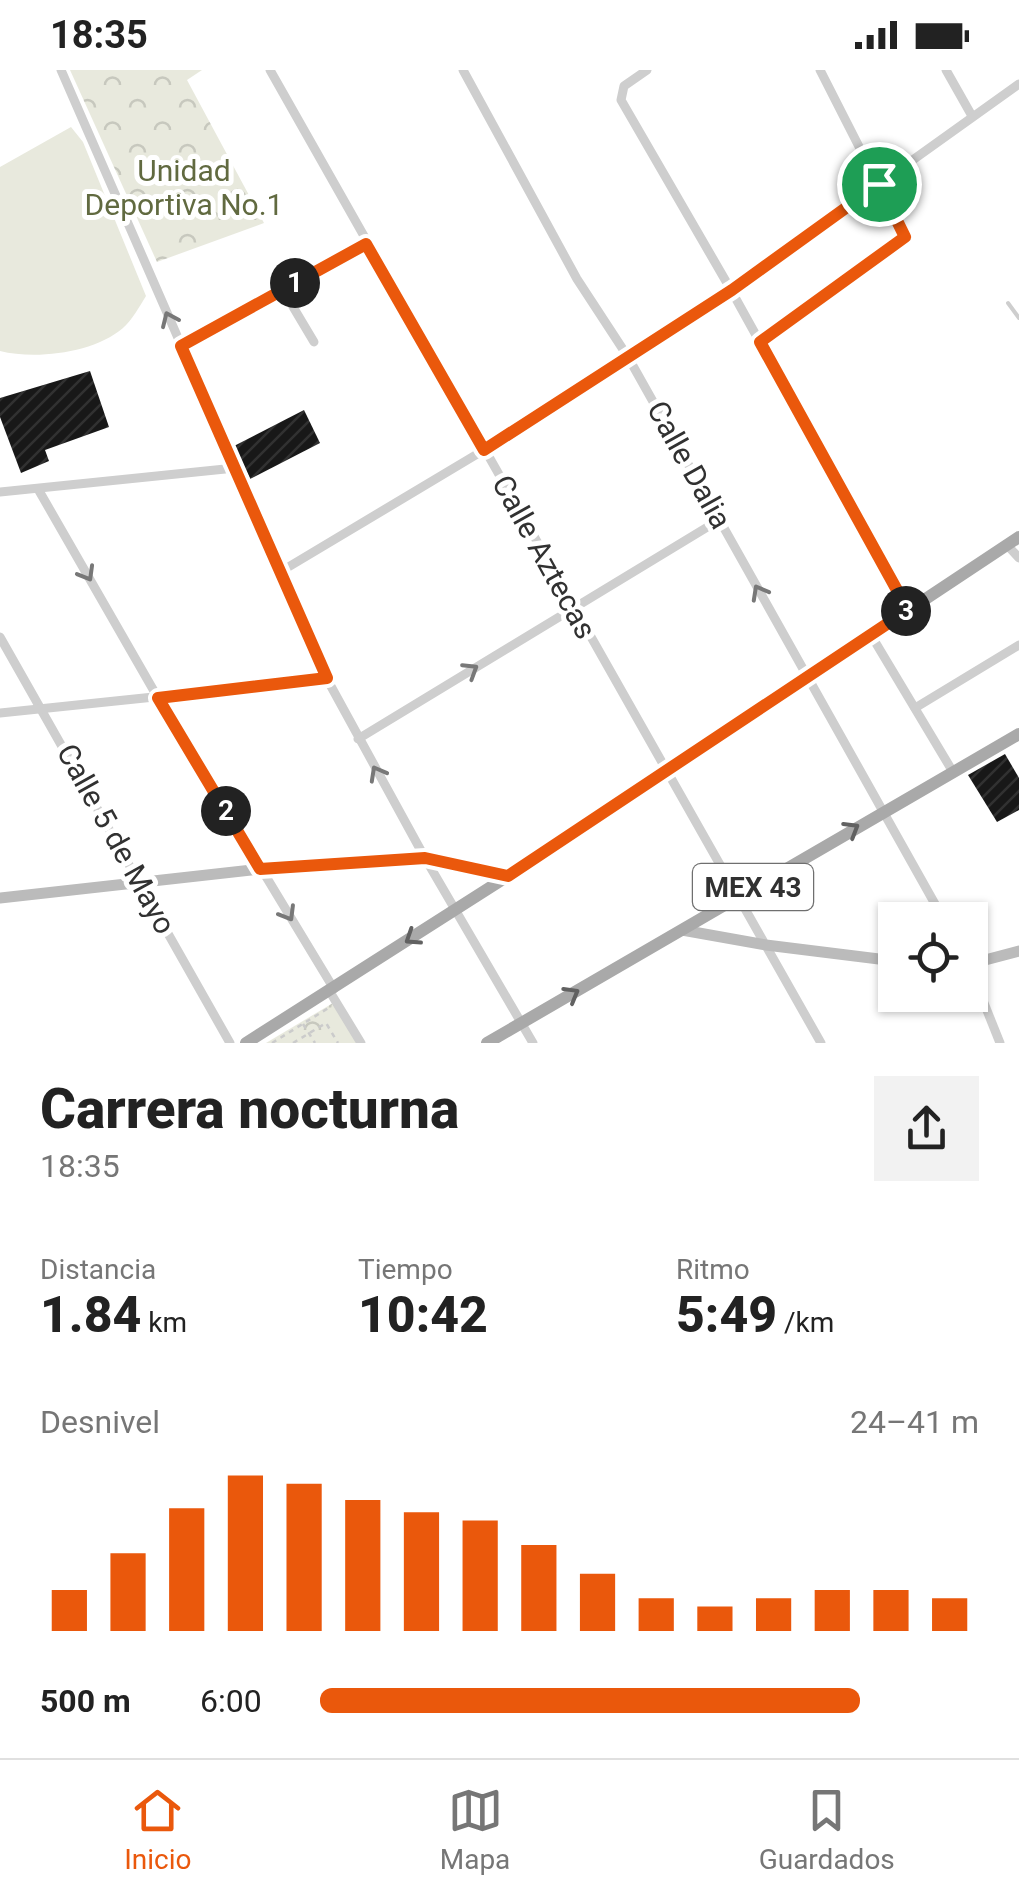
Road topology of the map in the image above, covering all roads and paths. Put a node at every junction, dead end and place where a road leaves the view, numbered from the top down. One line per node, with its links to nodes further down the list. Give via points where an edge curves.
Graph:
1 (61, 70): 17 (street, one-way to 1)
2 (270, 70): 10 (street, Calle Aztecas)
3 (463, 70): 18 (street, Calle Dalia, via 577,280)
4 (647, 70): 12 (street, via 624,86 622,100)
5 (820, 70): 9 (street)
6 (946, 70): 8 (street)
7 (1019, 84): 8 (street)
8 (972, 116): 9 (street)
9 (879, 184): 12 (street); 16 (street, via 905,237)
10 (366, 244): 11 (street); 19 (street, Calle Aztecas)
11 (283, 290): 15 (street); 17 (street)
12 (732, 290): 16 (street); 18 (street)
13 (1008, 303): 14 (lane)
14 (1019, 318)
15 (314, 342)
16 (760, 342): 28 (street)
17 (181, 346): 20 (street)
18 (628, 357): 19 (street); 23 (street, Calle Dalia)
19 (484, 450): 26 (street); 27 (street, Calle Aztecas)
20 (235, 468): 21 (street); 26 (street)
21 (38, 489): 22 (street); 34 (street, one-way to 34)
22 (0, 492)
23 (719, 520): 27 (street); 32 (street, Calle Dalia, one-way to 23)
24 (1013, 541): 25 (street); 28 (main road)
25 (1019, 558)
26 (280, 572): 33 (street)
27 (572, 607): 39 (street, one-way to 27); 40 (street, Calle Aztecas)
28 (908, 610): 29 (main road)
29 (871, 635): 32 (main road); 35 (street)
30 (0, 636): 36 (street, Calle 5 de Mayo)
31 (1019, 645): 35 (street)
32 (807, 677): 40 (main road); 42 (street, Calle Dalia)
33 (327, 678): 34 (street); 39 (street)
34 (158, 698): 36 (street); 44 (street)
35 (914, 708): 41 (street)
36 (43, 709): 37 (street); 46 (street, Calle 5 de Mayo)
37 (0, 714)
38 (1019, 734): 41 (main road, MEX 43)
39 (358, 739): 43 (street, one-way to 39)
40 (665, 771): 45 (main road); 47 (street, Calle Aztecas)
41 (953, 772): 42 (main road, MEX 43)
42 (884, 810): 47 (main road, MEX 43, one-way to 42); 49 (street, Calle Dalia)
43 (425, 858): 44 (street); 45 (street); 50 (street)
44 (260, 869): 46 (street); 56 (street, one-way to 56)
45 (508, 876): 50 (main road)
46 (141, 884): 48 (street); 63 (street, Calle 5 de Mayo)
47 (738, 896): 51 (main road, MEX 43); 52 (street, Calle Aztecas)
48 (0, 898)
49 (934, 902)
50 (455, 910): 56 (main road, one-way to 56); 59 (street)
51 (682, 930): 52 (street); 59 (main road, MEX 43, one-way to 51)
52 (766, 945): 54 (street); 72 (street, Calle Aztecas)
53 (1019, 952): 55 (street)
54 (878, 959)
55 (988, 961)
56 (332, 991): 64 (main road); 69 (street)
57 (988, 1012): 73 (street)
58 (326, 1023): 60 (path, via 331,1007); 61 (path); 68 (path)
59 (522, 1023): 70 (main road, MEX 43); 71 (street)
60 (304, 1024): 61 (path); 62 (path)
61 (309, 1033): 66 (path); 67 (path)
62 (286, 1035): 65 (path); 66 (path)
63 (230, 1043)
64 (246, 1043)
65 (272, 1043)
66 (292, 1043)
67 (315, 1043)
68 (338, 1043)
69 (361, 1043)
70 (488, 1043)
71 (533, 1043)
72 (821, 1043)
73 (1000, 1043)

